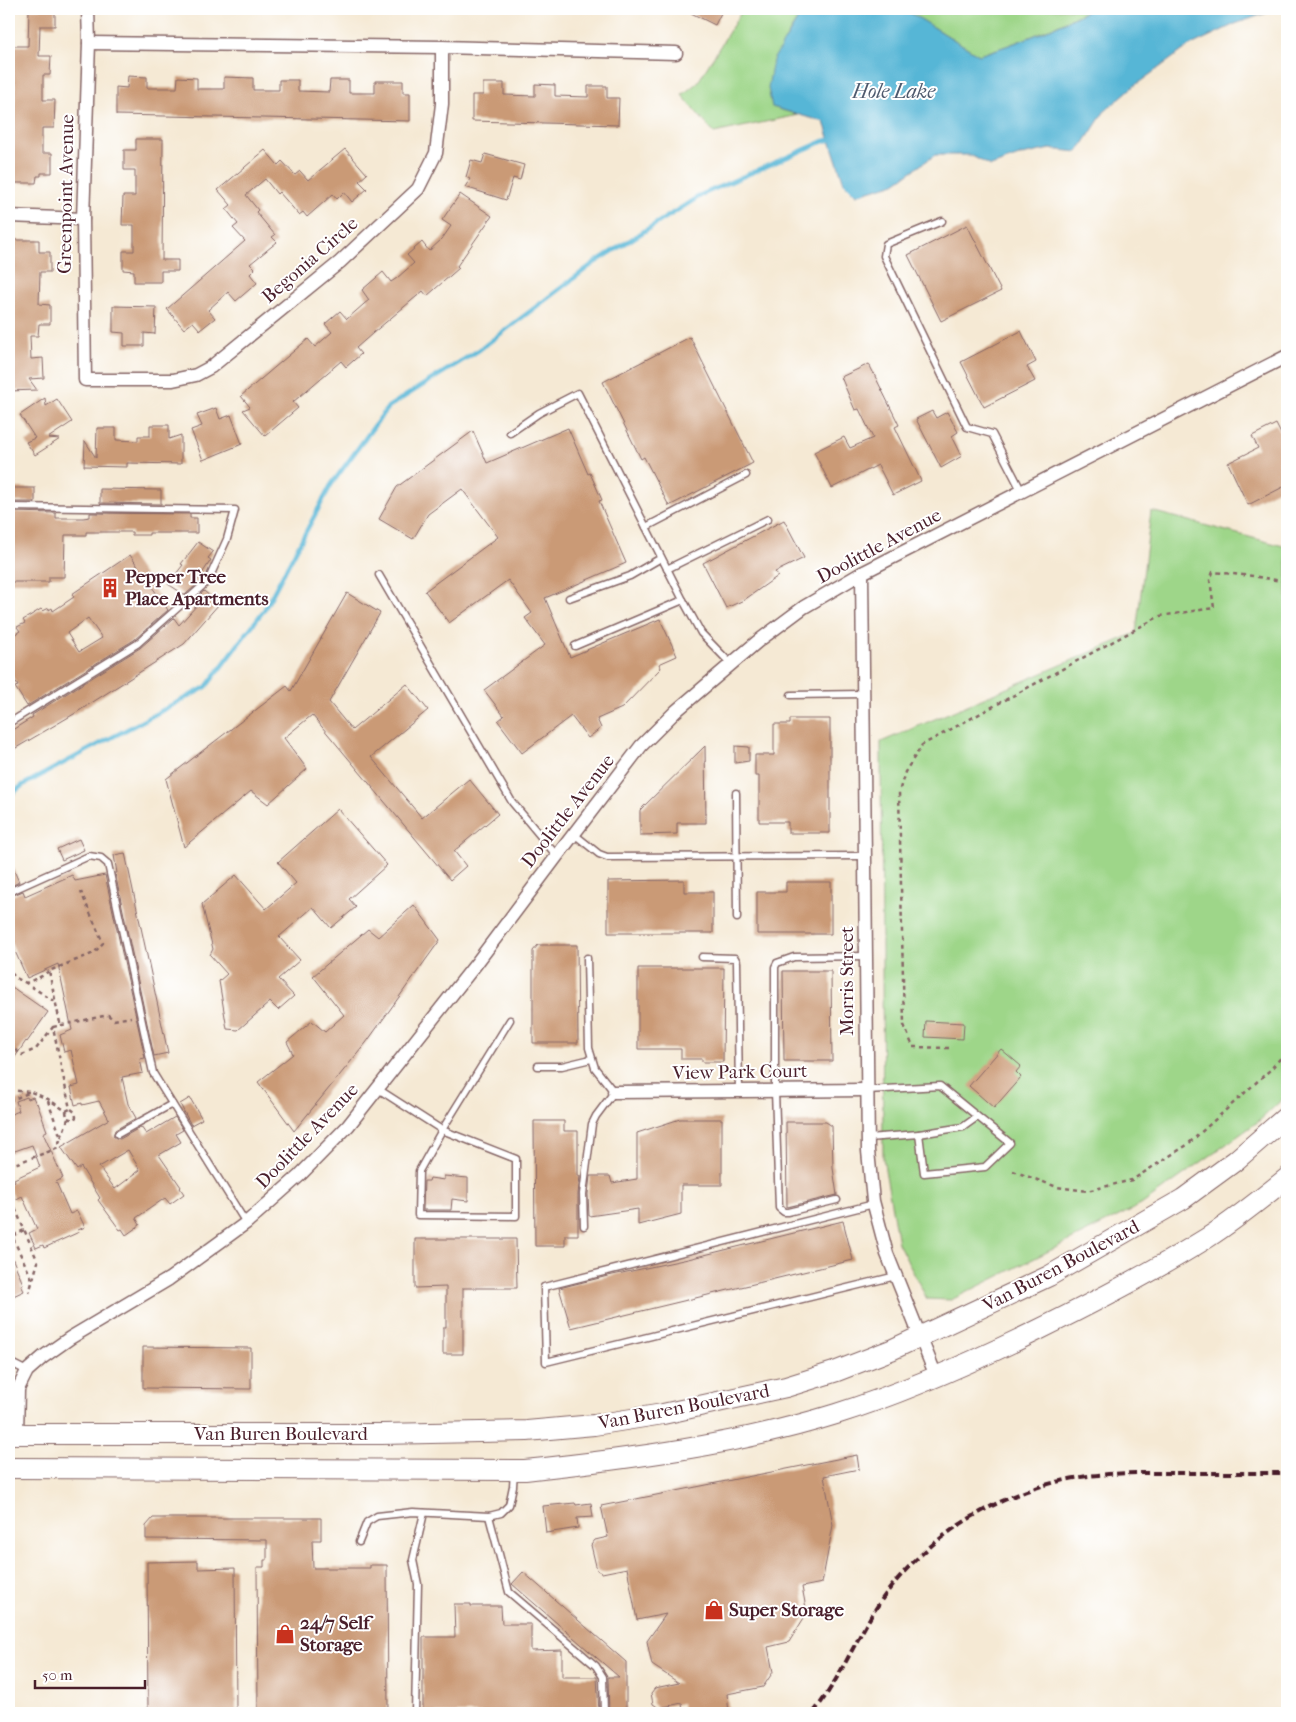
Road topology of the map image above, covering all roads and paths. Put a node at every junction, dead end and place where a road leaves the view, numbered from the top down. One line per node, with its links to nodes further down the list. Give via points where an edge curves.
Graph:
1 (88, 9): 2 (street, Greenpoint Avenue)
2 (89, 43): 3 (street); 6 (street, Greenpoint Avenue)
3 (442, 47): 4 (street); 9 (street, Begonia Circle, via 442,104 436,153 418,189 340,262 211,367 196,375 173,380)
4 (676, 53)
5 (9, 216): 6 (street)
6 (83, 219): 9 (street, Greenpoint Avenue)
7 (942, 221): 12 (lane, via 886,244 884,256 967,427 992,434)
8 (1287, 356): 12 (street, Doolittle Avenue)
9 (84, 380)
10 (510, 433): 15 (lane, via 539,413 578,393)
11 (746, 475): 15 (lane)
12 (1022, 492): 18 (street, Doolittle Avenue)
13 (9, 507): 27 (lane, via 235,510 208,580 138,644)
14 (768, 519): 17 (lane)
15 (646, 528): 16 (lane)
16 (661, 558): 17 (lane); 21 (lane, via 630,576)
17 (667, 569): 22 (lane)
18 (862, 573): 24 (street, Doolittle Avenue, via 804,607); 25 (street, Morris Street)
19 (379, 575): 30 (lane, via 512,802)
20 (1287, 582): 48 (path, via 1213,572 1210,580 1214,608 1160,616 922,745 905,772 899,792 904,1025 913,1047)
21 (570, 598)
22 (683, 600): 23 (lane); 24 (lane, via 701,632)
23 (575, 646)
24 (731, 664): 29 (street, Doolittle Avenue, via 641,746)
25 (863, 694): 26 (lane); 32 (street, Morris Street)
26 (791, 695)
27 (9, 723)
28 (736, 793): 31 (lane)
29 (574, 834): 30 (street, Doolittle Avenue); 31 (lane, via 607,857)
30 (556, 856): 52 (street, Doolittle Avenue)
31 (737, 856): 32 (lane); 35 (lane)
32 (865, 856): 36 (street, Morris Street)
33 (9, 892): 43 (lane, via 89,856 101,858 108,864)
34 (81, 892): 40 (path, via 103,943 94,953)
35 (737, 918)
36 (866, 956): 54 (street, Morris Street); 56 (lane, via 794,957 777,963)
37 (702, 957): 55 (lane, via 730,957 737,962)
38 (587, 958): 50 (lane)
39 (9, 965): 41 (path, via 14,977)
40 (49, 971): 41 (path); 42 (path)
41 (26, 983): 42 (path)
42 (54, 1002): 45 (path)
43 (140, 1014): 46 (path, via 114,1020 108,1015); 61 (lane, via 153,1074)
44 (510, 1020): 67 (lane)
45 (60, 1024)
46 (53, 1027): 47 (path, via 36,1049 22,1055); 62 (path)
47 (9, 1046)
48 (949, 1048)
49 (1287, 1051): 73 (path, via 1187,1145 1132,1180 1087,1191 1057,1187)
50 (592, 1059): 51 (lane, via 562,1066); 58 (lane)
51 (538, 1066)
52 (378, 1089): 67 (lane); 78 (street, Doolittle Avenue, via 348,1126 299,1176)
53 (9, 1090): 57 (path)
54 (867, 1090): 56 (street, View Park Court); 65 (lane, via 940,1086); 71 (street, Morris Street)
55 (739, 1091): 56 (street, View Park Court); 58 (street, View Park Court)
56 (775, 1091): 76 (lane, via 779,1208 788,1212)
57 (31, 1092): 59 (path); 60 (path)
58 (614, 1092): 79 (lane, via 592,1124 583,1194)
59 (48, 1099): 63 (path); 70 (path)
60 (9, 1101)
61 (172, 1104): 68 (lane); 78 (lane)
62 (70, 1109): 63 (path); 66 (path, via 76,1117)
63 (66, 1111): 66 (path)
64 (1287, 1116): 85 (main road, Van Buren Boulevard, via 1235,1161 1182,1199 1049,1276)
65 (977, 1117): 69 (lane, via 964,1127); 69 (lane, via 1010,1143 985,1167 924,1173)
66 (68, 1119): 70 (path)
67 (442, 1130): 67 (lane, via 516,1159 516,1216 418,1215 419,1171)
68 (118, 1134)
69 (918, 1134): 71 (lane)
70 (61, 1138): 72 (path, via 56,1149)
71 (868, 1138): 77 (street, Morris Street)
72 (9, 1166)
73 (1013, 1172)
74 (1287, 1178): 88 (main road, Van Buren Boulevard, via 1208,1237 1141,1277 1000,1348)
75 (9, 1194): 80 (path)
76 (837, 1200)
77 (874, 1204): 82 (street, Morris Street); 82 (lane, via 544,1287 546,1362)
78 (246, 1223): 87 (street, Doolittle Avenue, via 169,1279 70,1338)
79 (584, 1226)
80 (24, 1230): 81 (path); 83 (path, via 38,1262)
81 (10, 1237): 83 (path)
82 (896, 1276): 85 (street, Morris Street)
83 (33, 1280): 84 (path)
84 (29, 1293)
85 (920, 1337): 88 (street, Morris Street); 89 (main road, Van Buren Boulevard, via 837,1371 786,1386 663,1414 594,1425 527,1431 392,1434)
86 (9, 1362): 87 (lane)
87 (27, 1371): 89 (street, Doolittle Avenue, via 18,1389)
88 (936, 1376): 91 (main road, Van Buren Boulevard, via 835,1414 765,1432 652,1455)
89 (13, 1434)
90 (9, 1468): 91 (main road, Van Buren Boulevard)
91 (514, 1470): 93 (lane, via 509,1505 501,1513)
92 (424, 1513): 93 (lane); 94 (lane, via 377,1516 367,1522); 95 (lane, via 413,1560 418,1584)
93 (489, 1516): 96 (lane, via 509,1592 596,1666 603,1677)
94 (359, 1542)
95 (415, 1713)
96 (604, 1713)

